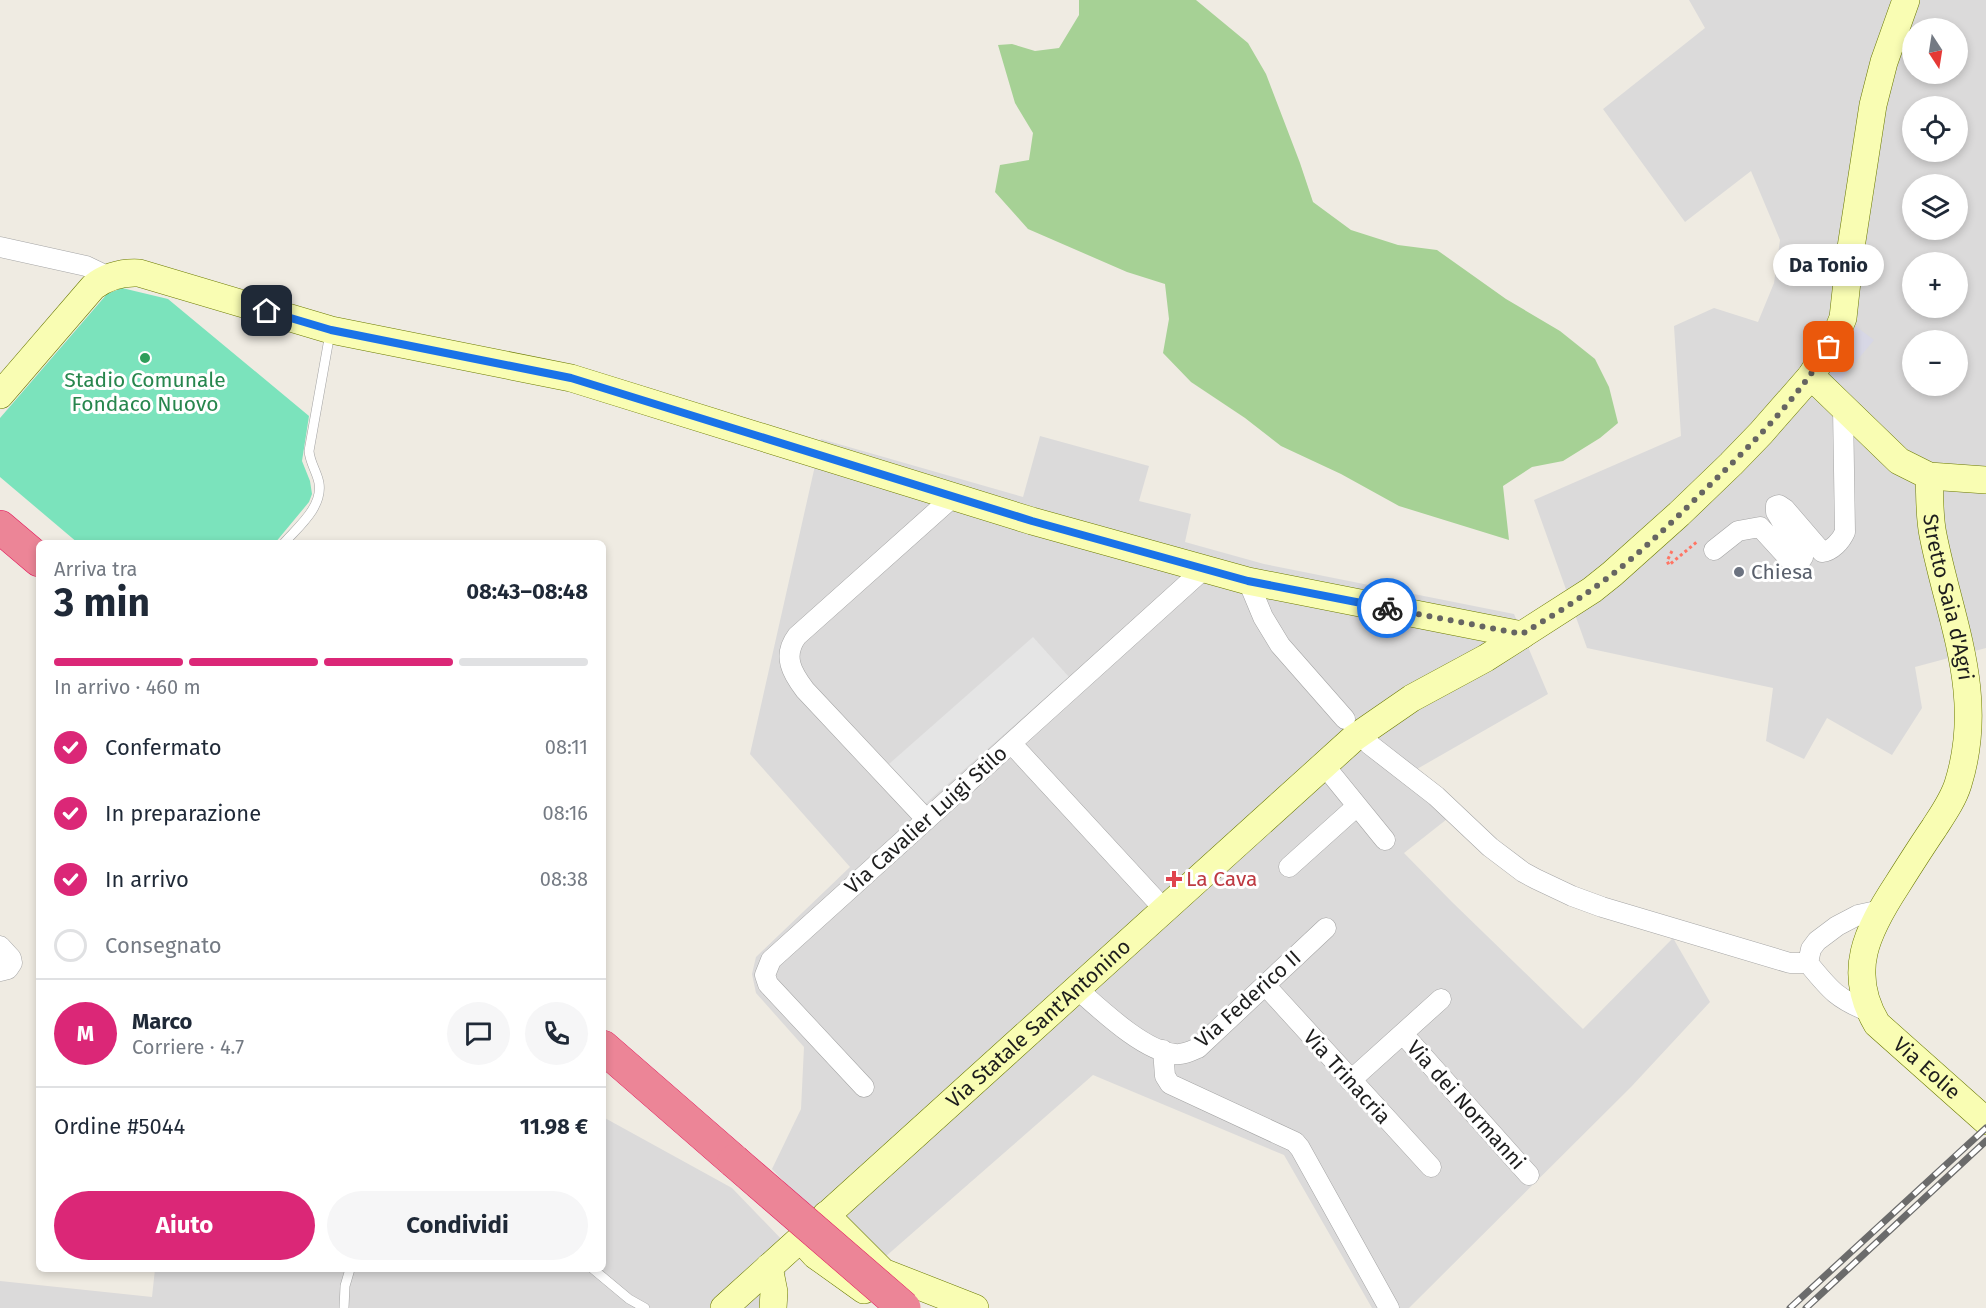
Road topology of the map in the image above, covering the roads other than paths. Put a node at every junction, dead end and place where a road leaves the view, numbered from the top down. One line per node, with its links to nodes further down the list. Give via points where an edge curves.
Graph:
1 (1906, 0): 5 (street, Via Statale Sant'Antonino, via 1873,105 1843,318)
2 (0, 247): 3 (street, via 86,266)
3 (109, 277): 4 (street, via 139,273); 6 (street, via 86,295)
4 (331, 330): 10 (street, via 571,378); 12 (lane, via 309,452 319,494 315,507)
5 (1811, 376): 7 (street); 17 (street, Via Statale Sant'Antonino, via 1761,433 1612,574)
6 (0, 394)
7 (1843, 408): 8 (street, via 1899,461); 13 (street, via 1843,536 1831,549 1822,552 1779,505 1776,512 1803,557 1799,563 1792,562 1760,526 1738,531)
8 (1929, 476): 9 (street); 26 (street, Stretto Saia d'Agri, via 1932,532 1965,665 1969,728 1958,786)
9 (1986, 480)
10 (954, 496): 15 (street); 22 (street, via 797,636 790,645 789,656 795,676 805,690)
11 (0, 527): 14 (highway)
12 (287, 540)
13 (1718, 546)
14 (36, 557)
15 (1205, 568): 16 (street); 19 (street, Via Cavalier Luigi Stilo)
16 (1248, 581): 17 (street); 18 (street, via 1280,645)
17 (1522, 634): 18 (street, Via Statale Sant'Antonino)
18 (1359, 732): 20 (street, Via Statale Sant'Antonino); 29 (street, via 1490,847 1551,887 1684,933 1790,963)
19 (1011, 743): 22 (street, Via Cavalier Luigi Stilo); 25 (street)
20 (1324, 765): 21 (street); 25 (street, Via Statale Sant'Antonino)
21 (1357, 806): 23 (street); 24 (street)
22 (926, 819): 39 (street, Via Cavalier Luigi Stilo, via 780,951 765,975 774,992)
23 (1385, 840)
24 (1289, 867)
25 (1164, 909): 32 (street, Via Statale Sant'Antonino)
26 (1881, 910): 29 (street, via 1858,915 1837,926 1817,941); 34 (street, Stretto Saia d'Agri, via 1862,959 1863,986)
27 (1326, 928): 31 (street, Via Federico II)
28 (0, 946): 30 (street, via 12,963)
29 (1808, 963): 34 (street, via 1845,1003)
30 (0, 971)
31 (1265, 985): 37 (street, Via Federico II, via 1198,1048 1175,1054); 38 (street, Via Trinacria)
32 (1076, 988): 37 (street, Via Federico II, via 1126,1031); 43 (street, Via Statale Sant'Antonino)
33 (1441, 999): 35 (street, Via dei Normanni)
34 (1870, 1012): 40 (street, Via Eolie, via 1883,1031)
35 (1403, 1034): 38 (street, Via dei Normanni); 42 (street, Via dei Normanni)
36 (606, 1050): 49 (highway, bridge, via 734,1161)
37 (1163, 1050): 57 (street, via 1165,1076 1170,1084 1295,1142)
38 (1350, 1081): 41 (street, Via Trinacria)
39 (864, 1087)
40 (1986, 1121)
41 (1431, 1167)
42 (1529, 1175)
43 (826, 1215): 44 (street, Via Statale Sant'Antonino); 49 (street)
44 (806, 1233): 45 (street, via 806,1245); 46 (street, Via Statale Sant'Antonino)
45 (822, 1261): 46 (street); 54 (street, via 874,1297)
46 (773, 1263): 52 (street, Via Statale Sant'Antonino); 53 (street)
47 (349, 1272): 50 (lane)
48 (597, 1272): 51 (lane)
49 (908, 1296): 55 (street); 56 (street)
50 (344, 1308)
51 (645, 1308)
52 (724, 1308)
53 (773, 1308)
54 (882, 1308)
55 (889, 1308)
56 (975, 1308)
57 (1389, 1308)

